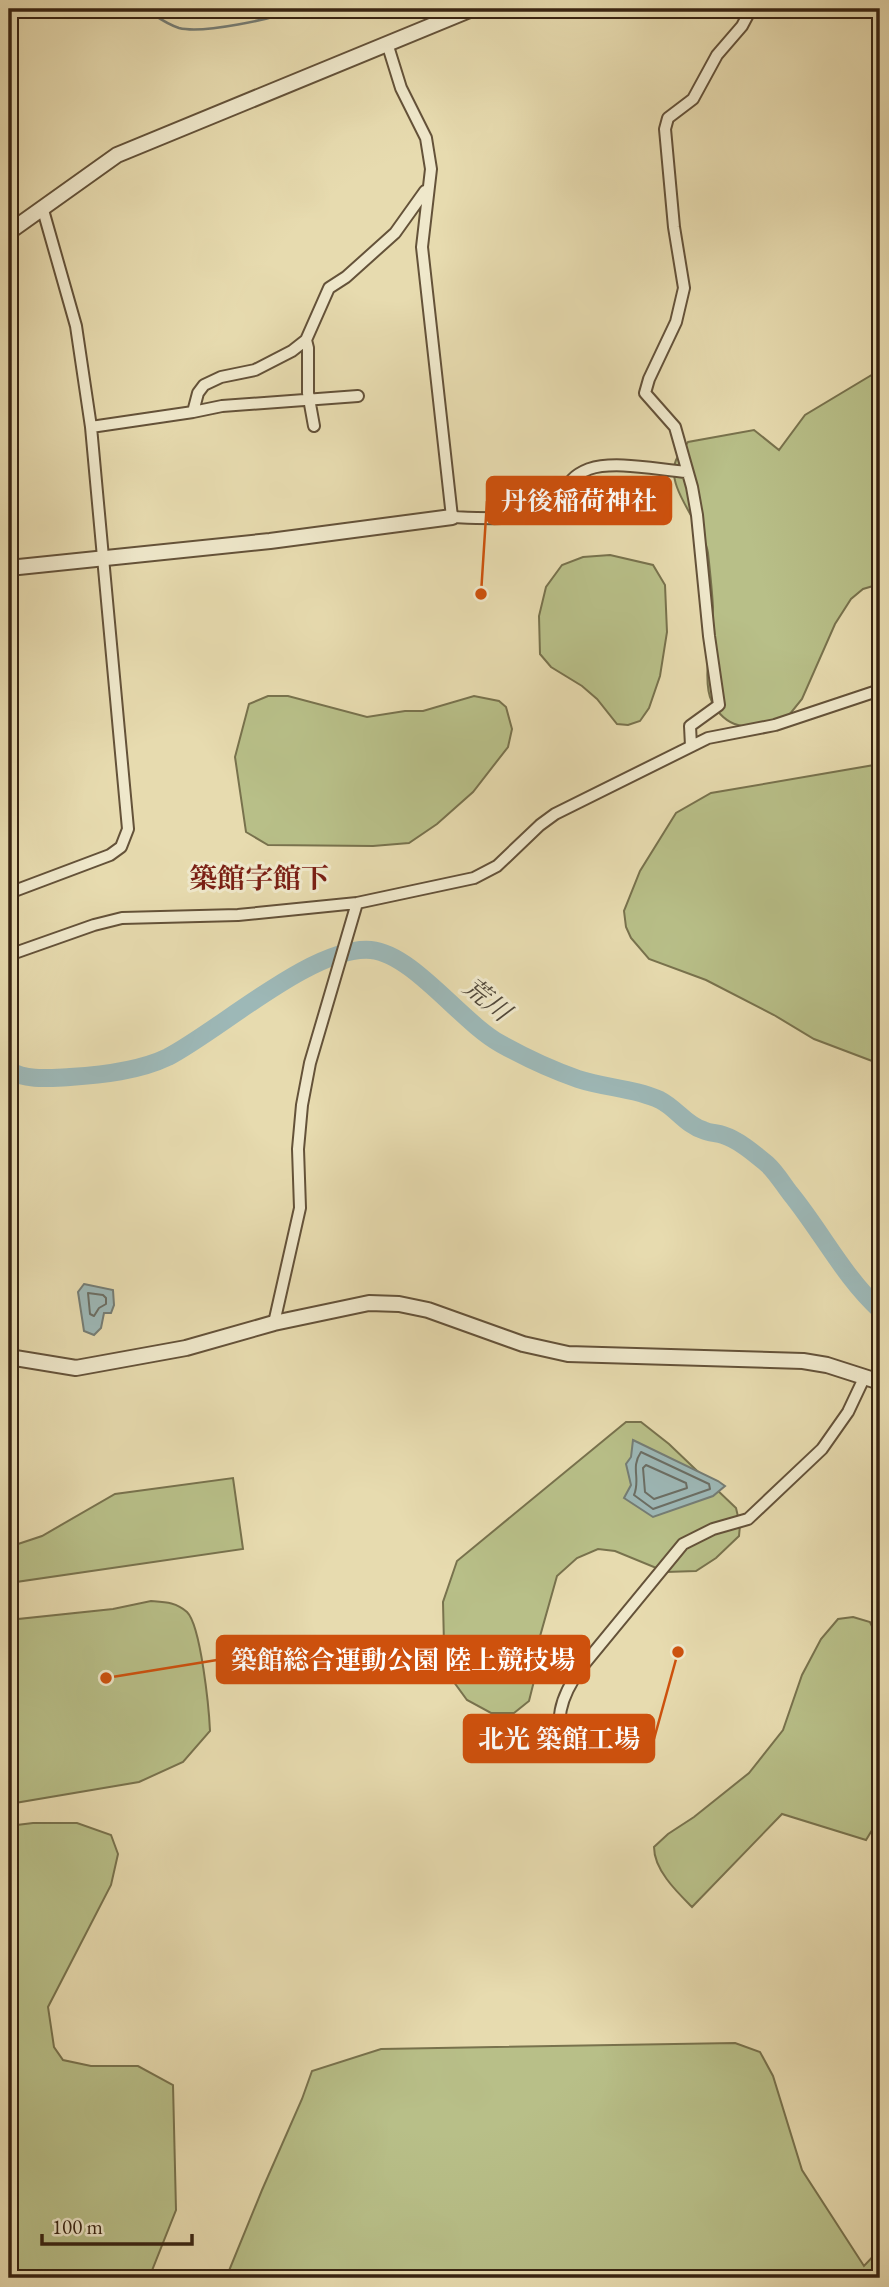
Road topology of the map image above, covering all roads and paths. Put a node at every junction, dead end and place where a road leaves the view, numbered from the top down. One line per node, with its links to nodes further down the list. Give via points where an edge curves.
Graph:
1 (472, 9): 3 (street)
2 (751, 9): 13 (street, via 717,55 693,99 668,118 665,129 684,288 676,322 645,393 675,427)
3 (387, 43): 4 (street, via 401,88 426,138); 5 (street, via 117,155)
4 (427, 189): 7 (street, via 395,233 329,288); 14 (street, via 422,247)
5 (43, 209): 6 (street); 12 (street, via 76,326)
6 (9, 232)
7 (306, 340): 9 (street); 10 (street, via 255,370 204,385)
8 (358, 396): 9 (street)
9 (309, 400): 10 (street, via 222,405); 11 (street)
10 (193, 412): 12 (street)
11 (314, 426)
12 (91, 427): 15 (street)
13 (687, 472): 14 (street, via 610,466 590,469 570,479 556,506 542,515); 18 (street, via 697,515 719,705 690,726)
14 (452, 517): 15 (street)
15 (103, 559): 16 (street); 19 (street, via 128,829 121,847 110,855)
16 (9, 568)
17 (880, 690): 18 (street, via 775,725 708,738)
18 (691, 746): 20 (street, via 555,814 497,866 474,878)
19 (9, 892)
20 (357, 903): 21 (street, via 238,915 122,918); 22 (street, via 310,1063 298,1149 300,1208)
21 (9, 955)
22 (274, 1323): 23 (street, via 186,1348 76,1368); 24 (street, via 369,1303 399,1304 568,1354 803,1361)
23 (9, 1357)
24 (865, 1376): 25 (street); 26 (street, via 848,1412 822,1449 748,1519 683,1544 581,1668 569,1685 559,1720 561,1740)
25 (880, 1382)
26 (569, 1755)

